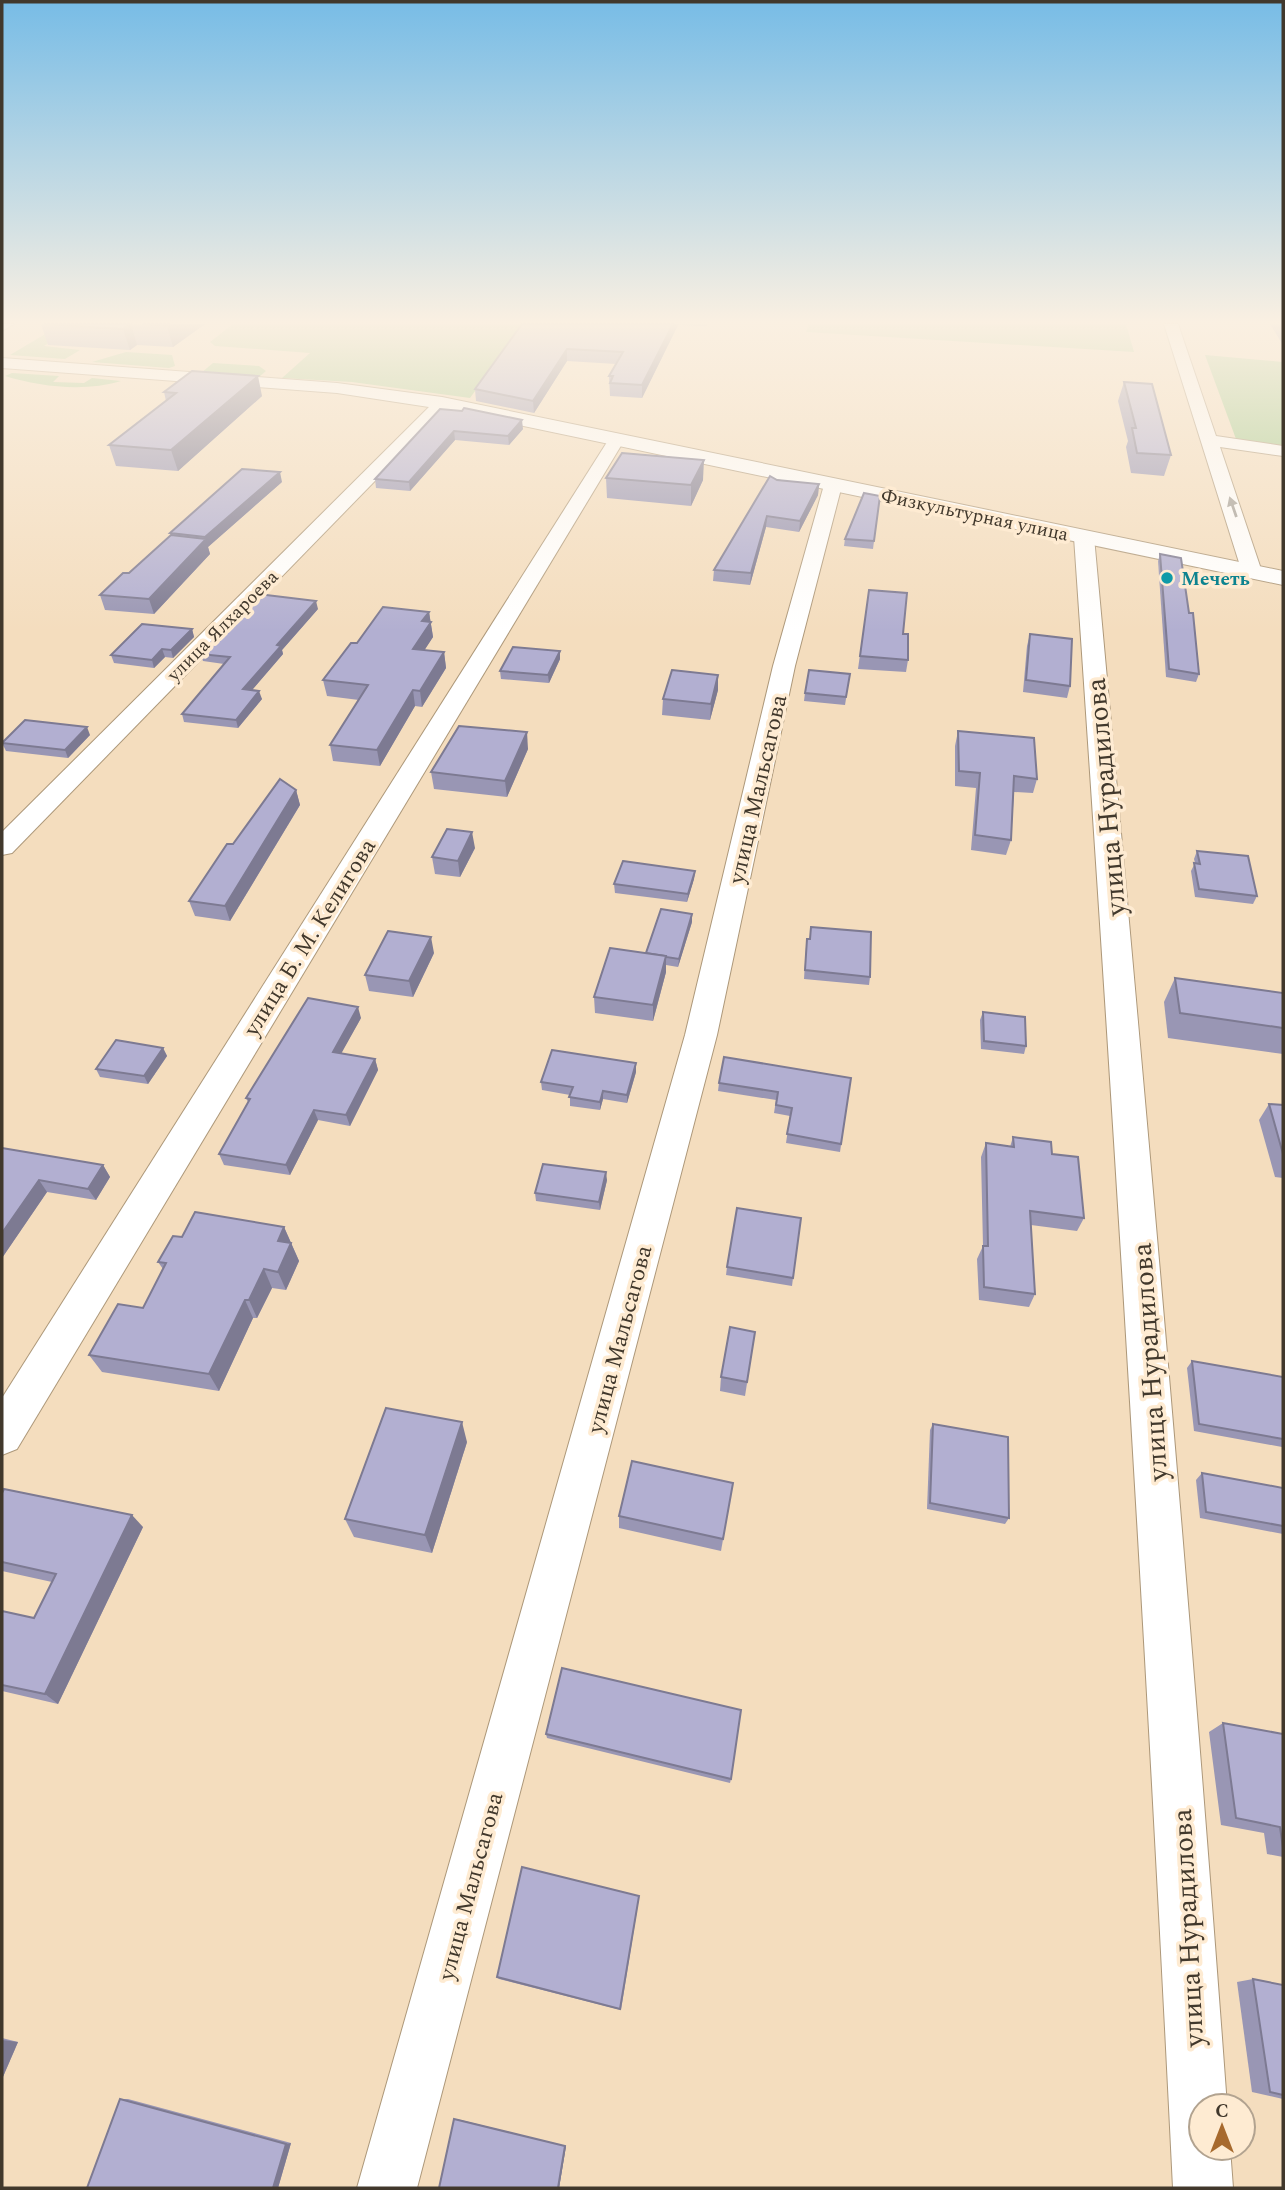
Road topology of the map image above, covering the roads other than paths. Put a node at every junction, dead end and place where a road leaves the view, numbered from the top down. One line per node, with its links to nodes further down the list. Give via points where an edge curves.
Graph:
1 (419, 426): 13 (street, улица Ялхароева)
2 (555, 426): 5 (main road, Физкультурная улица)
3 (1186, 426): 8 (street)
4 (1205, 426): 6 (street)
5 (617, 439): 9 (main road, Физкультурная улица); 14 (street, улица Б. М. Келигова)
6 (1210, 440): 7 (street); 11 (street, one-way to 6)
7 (1283, 451)
8 (1196, 458)
9 (833, 485): 10 (main road, Физкультурная улица); 15 (street, улица Мальсагова, via 784,666 701,1035)
10 (1084, 537): 11 (main road, Физкультурная улица, via 1224,556); 16 (street, улица Нурадилова, via 1171,1668)
11 (1252, 572): 12 (main road, Физкультурная улица)
12 (1283, 578)
13 (2, 847)
14 (2, 1435)
15 (387, 2188)
16 (1203, 2188)

